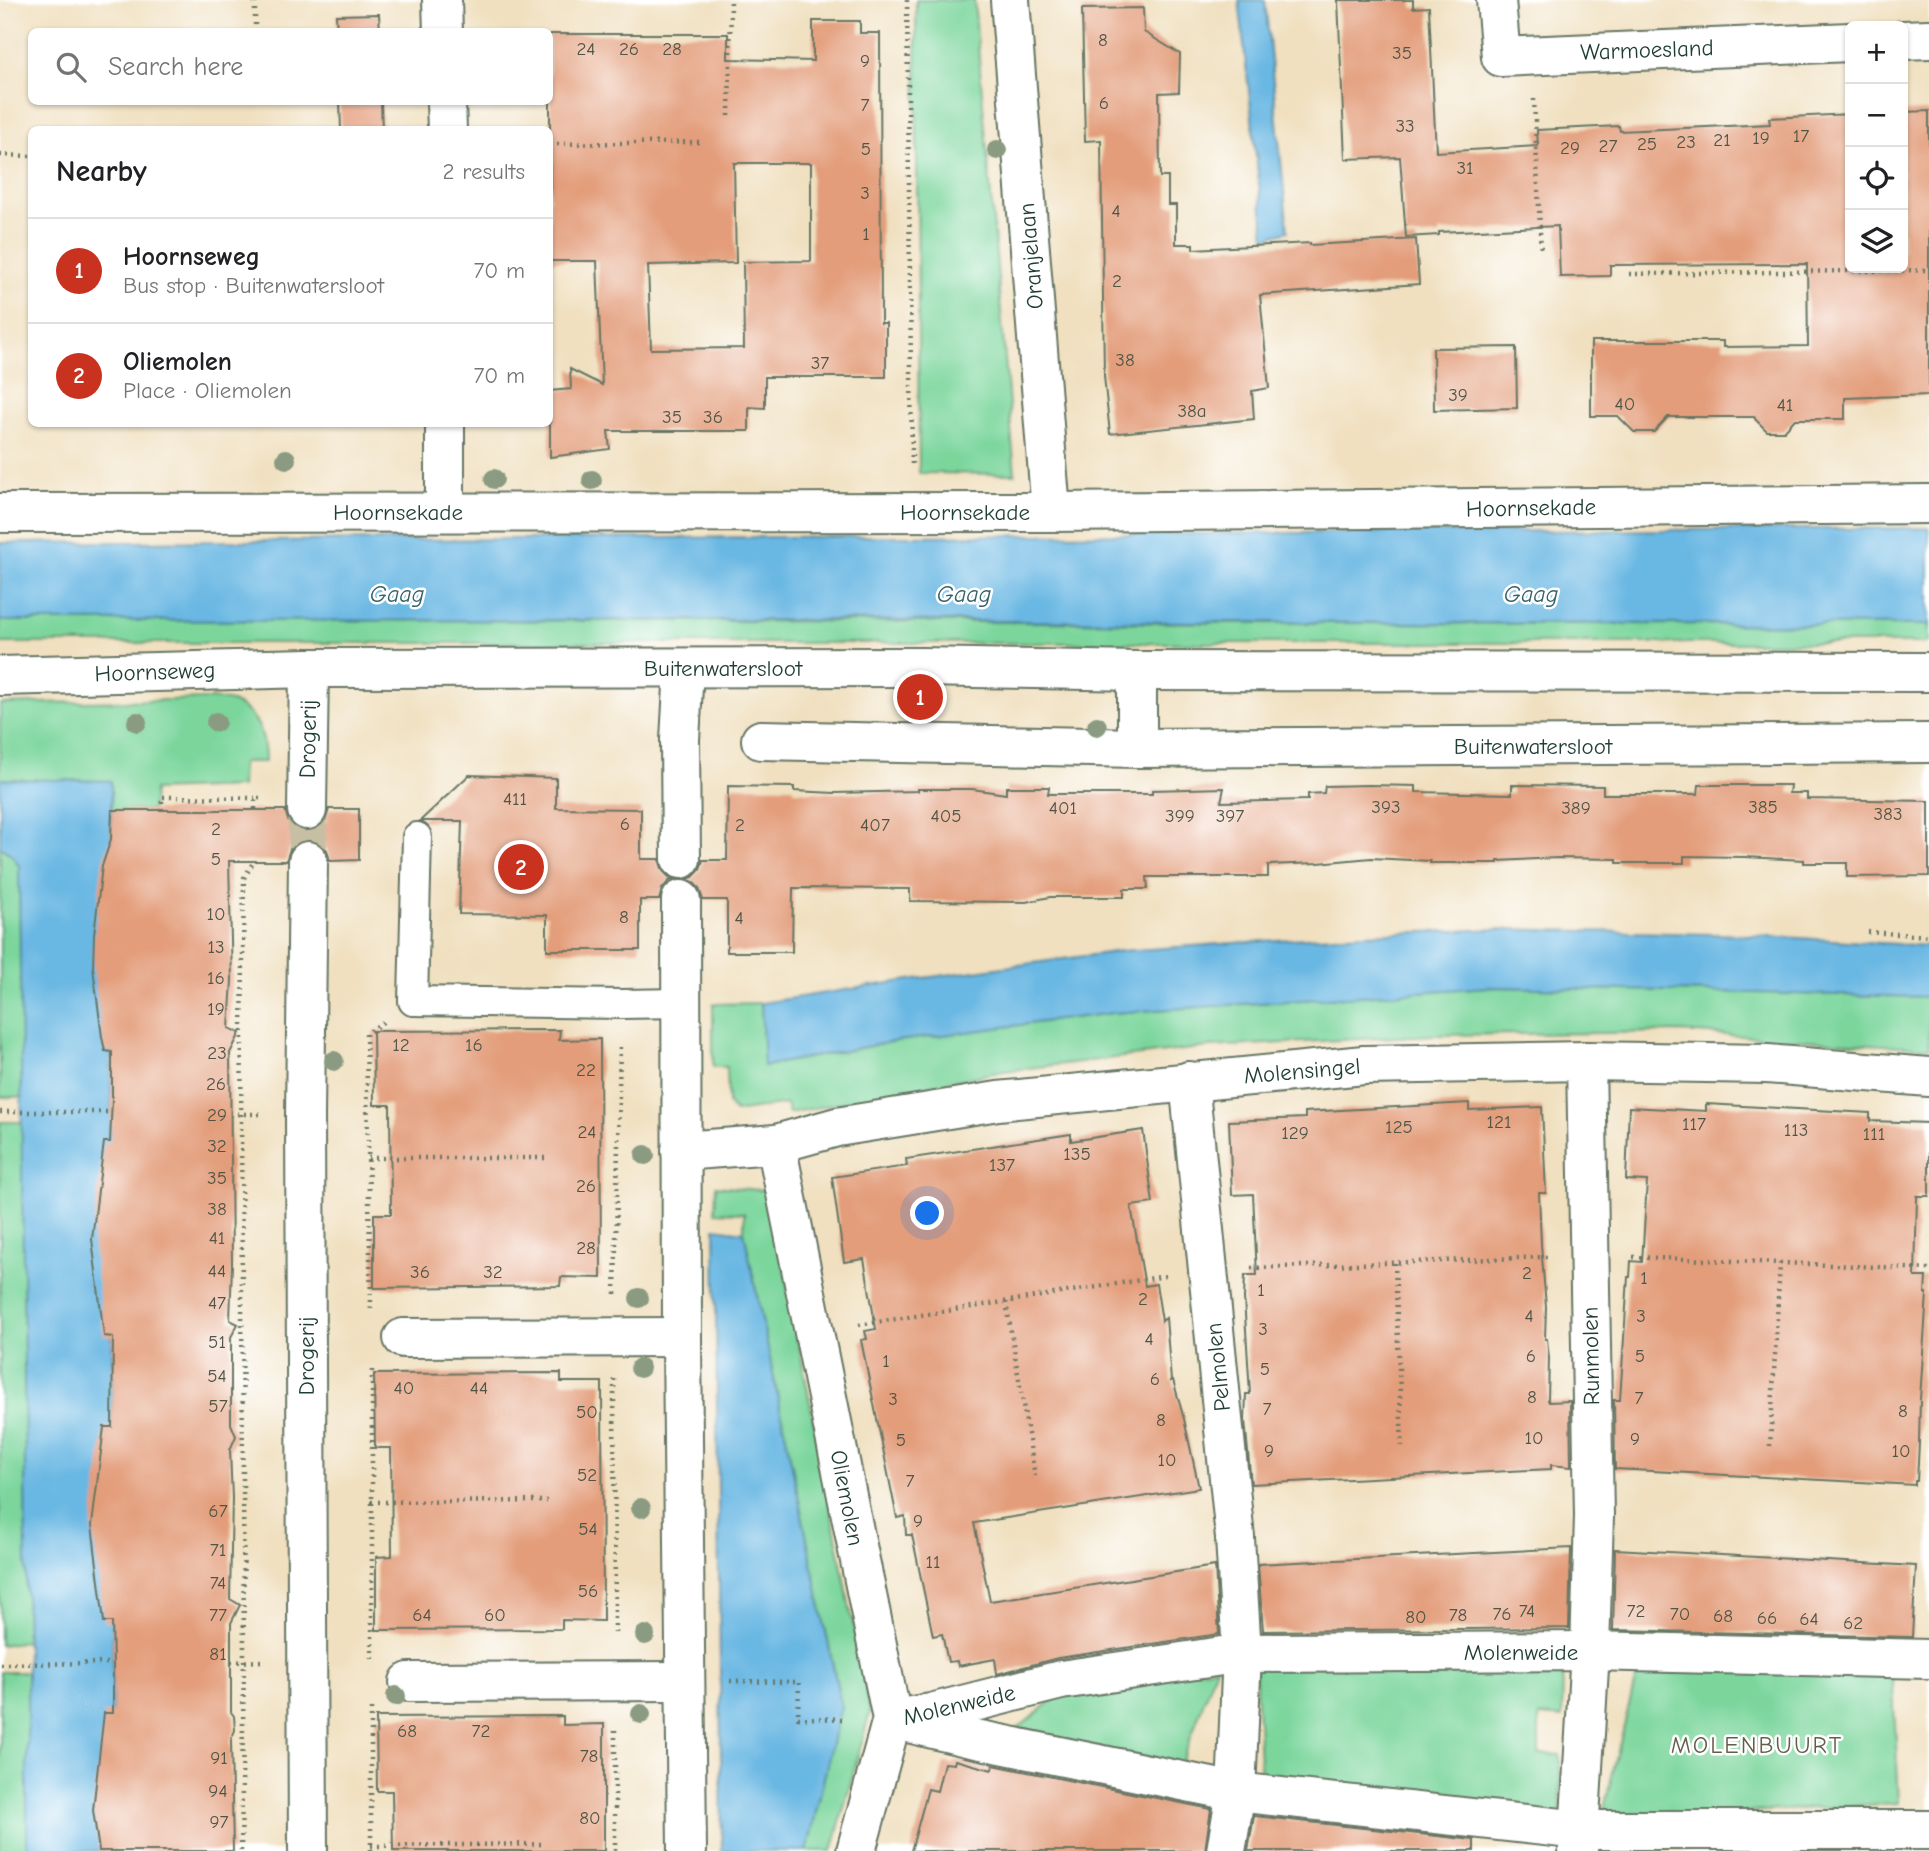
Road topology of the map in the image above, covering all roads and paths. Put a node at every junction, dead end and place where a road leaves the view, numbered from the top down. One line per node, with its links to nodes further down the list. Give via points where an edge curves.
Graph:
1 (255, 0): 7 (path)
2 (442, 0): 8 (street)
3 (731, 0): 14 (path)
4 (907, 0): 26 (path)
5 (1010, 0): 27 (street, Oranjelaan)
6 (1496, 0): 12 (street, Warmoesland, via 1501,57)
7 (255, 28)
8 (443, 28)
9 (1929, 39): 10 (street)
10 (1908, 40)
11 (1845, 42): 12 (street, Warmoesland)
12 (1531, 55): 20 (path)
13 (446, 105): 15 (street)
14 (729, 116)
15 (447, 126)
16 (703, 142): 17 (path)
17 (553, 144)
18 (0, 155): 19 (path)
19 (28, 156)
20 (1541, 252)
21 (1929, 270): 22 (path)
22 (1629, 274)
23 (445, 427): 25 (street)
24 (1929, 504): 27 (street, Hoornsekade)
25 (445, 512): 26 (street, Hoornsekade); 28 (street, Hoornsekade)
26 (914, 512): 27 (street, Hoornsekade)
27 (1051, 512)
28 (0, 513)
29 (309, 668): 30 (street, Buitenwatersloot); 33 (street, Hoornseweg); 39 (street, Drogerij)
30 (684, 668): 31 (street, Buitenwatersloot); 41 (street)
31 (1137, 671): 32 (street, Buitenwatersloot); 36 (street)
32 (1929, 672)
33 (0, 676)
34 (761, 740): 36 (street, Buitenwatersloot)
35 (1929, 743): 36 (street, Buitenwatersloot)
36 (1137, 748)
37 (255, 798): 38 (path, via 162,797)
38 (162, 810)
39 (307, 810)
40 (417, 837): 48 (lane, via 413,1001)
41 (681, 859)
42 (308, 860): 95 (street, Drogerij)
43 (254, 861): 94 (path, via 244,878 241,1058)
44 (681, 900): 47 (street)
45 (1868, 932): 46 (path)
46 (1929, 936)
47 (681, 1003): 48 (lane); 56 (street)
48 (622, 1004): 68 (path)
49 (366, 1034): 57 (path)
50 (1586, 1061): 51 (street, Molensingel, via 1767,1064); 52 (street, Molensingel, via 1364,1065); 59 (street, Runmolen)
51 (1929, 1077)
52 (1189, 1081): 55 (street, Molensingel, via 998,1101 837,1127); 63 (street, Pelmolen)
53 (0, 1112): 54 (path)
54 (112, 1112)
55 (776, 1144): 56 (street, Molensingel); 88 (street, Oliemolen)
56 (681, 1151): 67 (street)
57 (368, 1158): 58 (path); 64 (path)
58 (546, 1158)
59 (1590, 1255): 60 (path); 61 (path); 76 (street, Runmolen, via 1594,1516)
60 (1395, 1263): 63 (path); 71 (path)
61 (1780, 1263): 62 (path); 72 (path)
62 (1929, 1269)
63 (1210, 1270): 65 (path); 77 (street, Pelmolen)
64 (370, 1291)
65 (1006, 1302): 66 (path); 73 (path)
66 (859, 1325)
67 (682, 1336): 68 (street); 83 (street)
68 (614, 1337): 69 (street); 82 (path)
69 (403, 1338)
70 (372, 1373): 75 (path)
71 (1402, 1446)
72 (1770, 1446)
73 (1035, 1476)
74 (547, 1501): 75 (path)
75 (372, 1502): 81 (path)
76 (1590, 1651): 77 (street, Molenweide); 78 (street, Molenweide); 91 (street, Molenweide)
77 (1242, 1653): 88 (street, Molenweide, via 1062,1680); 89 (street)
78 (1929, 1659)
79 (113, 1662): 80 (path)
80 (0, 1664)
81 (372, 1669)
82 (615, 1681): 83 (street); 85 (street); 96 (path)
83 (684, 1681): 97 (street)
84 (726, 1681): 87 (path, via 799,1682 798,1718)
85 (409, 1682)
86 (372, 1718): 93 (path)
87 (853, 1719)
88 (892, 1719): 89 (street, Molenweide); 98 (street, Oliemolen)
89 (1236, 1792): 91 (street, Molenweide); 99 (street)
90 (1929, 1830): 91 (street, Molenweide)
91 (1579, 1841)
92 (546, 1844): 93 (path)
93 (372, 1849)
94 (241, 1851)
95 (308, 1851)
96 (615, 1851)
97 (687, 1851)
98 (856, 1851)
99 (1226, 1851)

